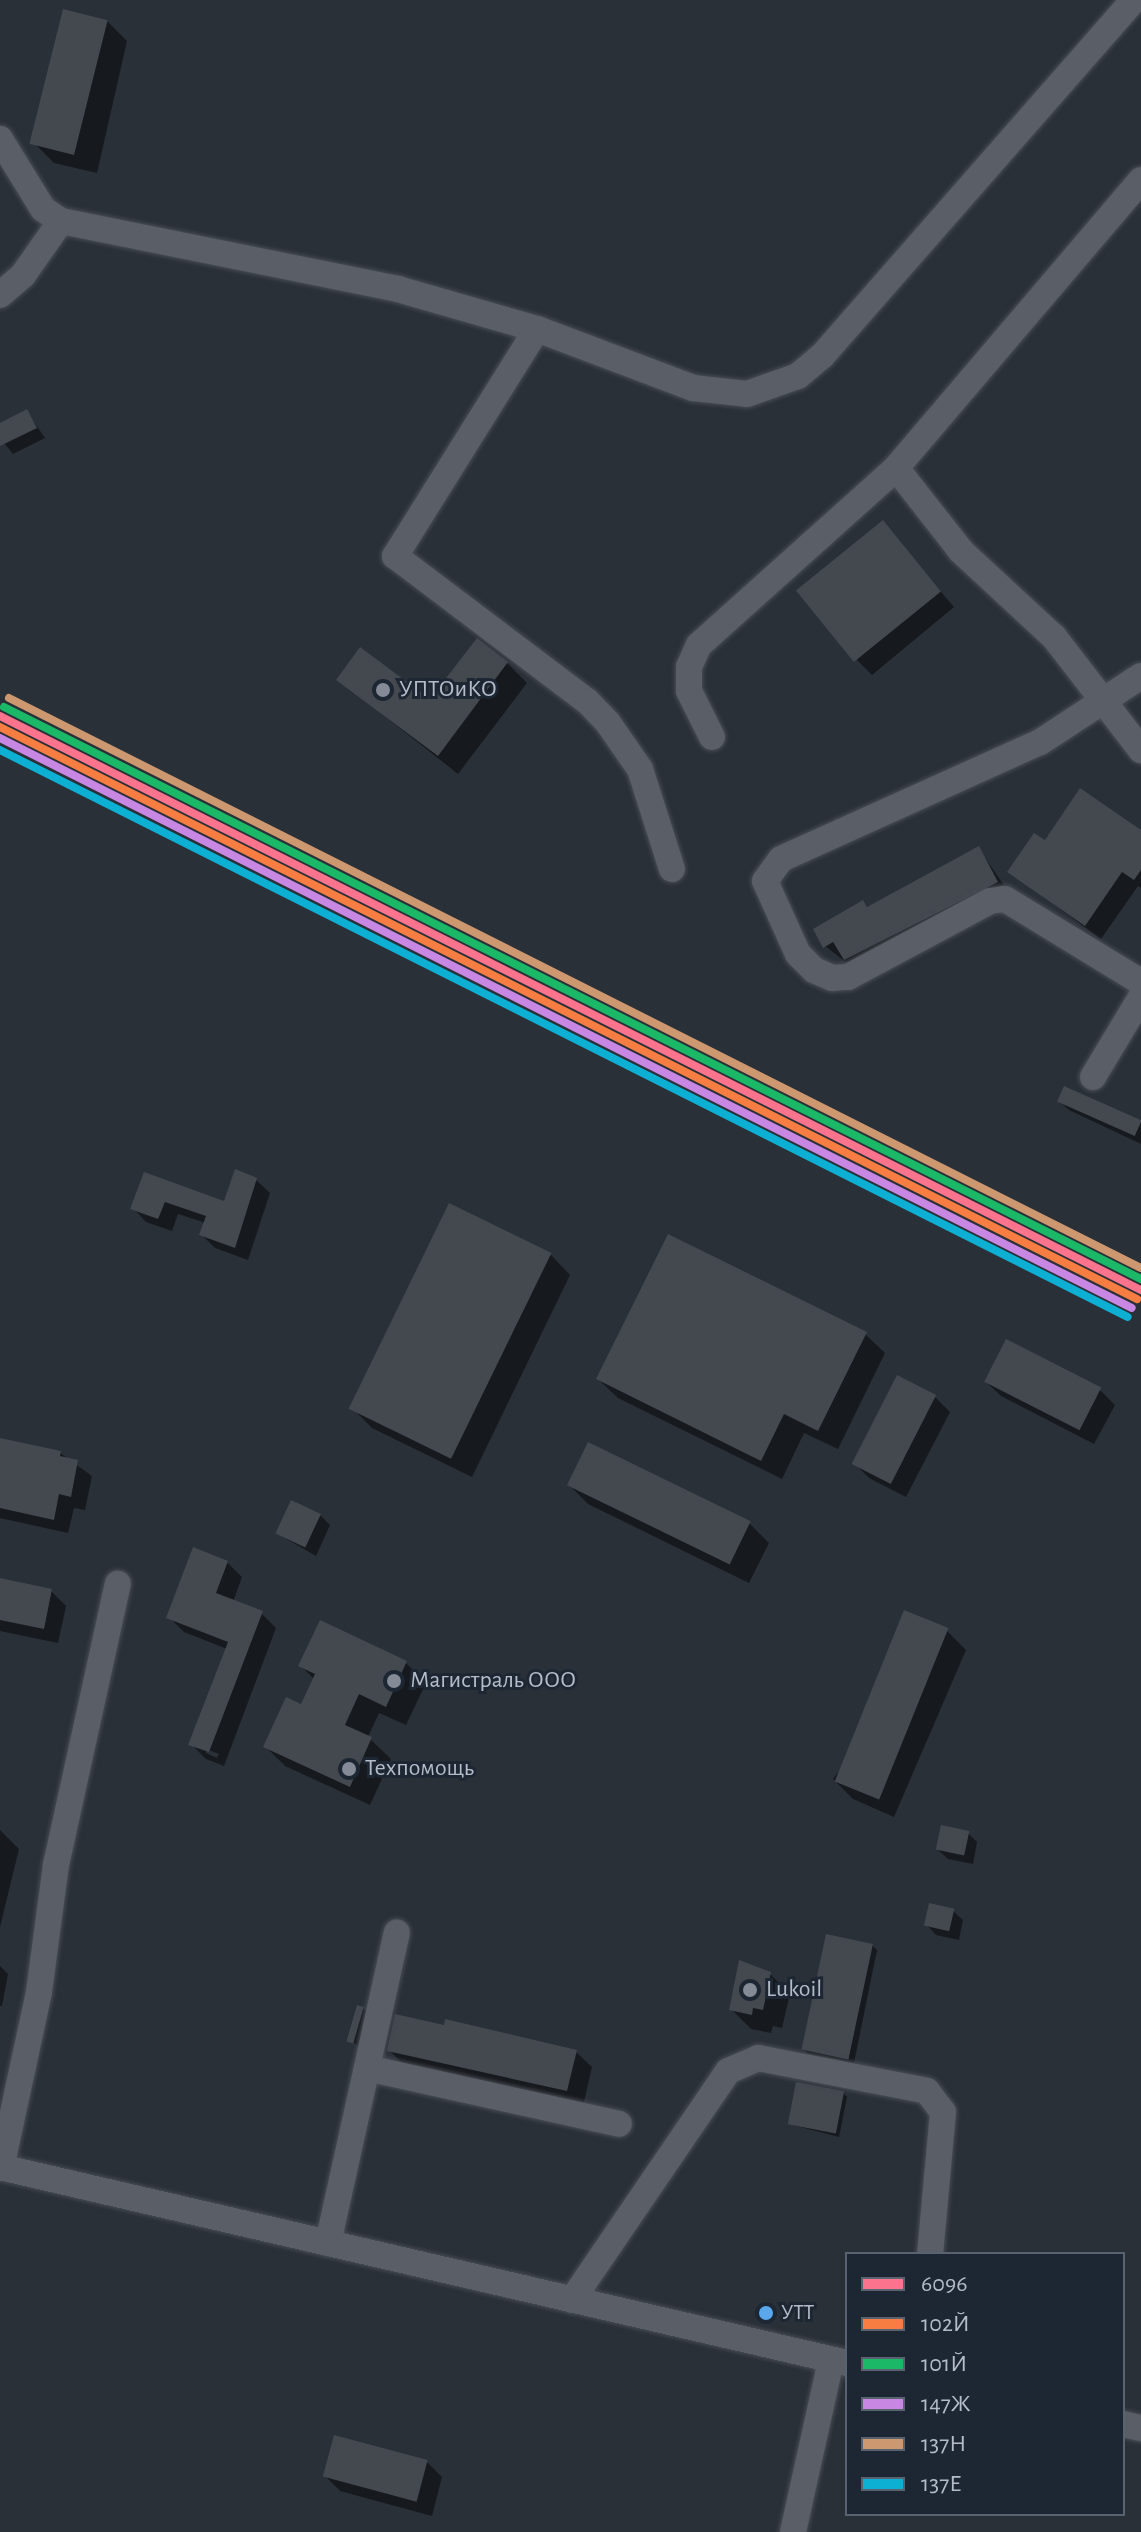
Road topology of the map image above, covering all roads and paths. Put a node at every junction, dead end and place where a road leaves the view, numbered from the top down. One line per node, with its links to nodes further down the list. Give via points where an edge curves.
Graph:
1 (1134, 0): 6 (street, via 822,356 798,376 747,394 716,392 618,363)
2 (0, 139): 4 (street, via 43,209)
3 (1141, 180): 7 (street)
4 (61, 221): 5 (street, via 23,275); 6 (street, via 398,289)
5 (0, 295)
6 (537, 329): 12 (street, via 395,556 587,701 608,723 640,769)
7 (896, 468): 9 (street, via 961,551 1036,618); 10 (street, via 699,645 689,667 689,691)
8 (1141, 676): 9 (street)
9 (1105, 703): 11 (street); 13 (street, via 976,774 781,859 765,881 798,954 832,978 848,977 990,901 1005,899)
10 (712, 737)
11 (1141, 750)
12 (672, 869)
13 (1141, 982)
14 (1141, 997): 15 (street)
15 (1093, 1077)
16 (118, 1584): 20 (street, via 56,1865 39,1992)
17 (397, 1933): 18 (street)
18 (367, 2068): 19 (street); 21 (street)
19 (619, 2124)
20 (1, 2168): 21 (street)
21 (328, 2243): 23 (street)
22 (930, 2252): 23 (street, via 943,2112 927,2091 758,2058 728,2071)
23 (572, 2300): 24 (street)
24 (839, 2361): 25 (street)
25 (793, 2532)

